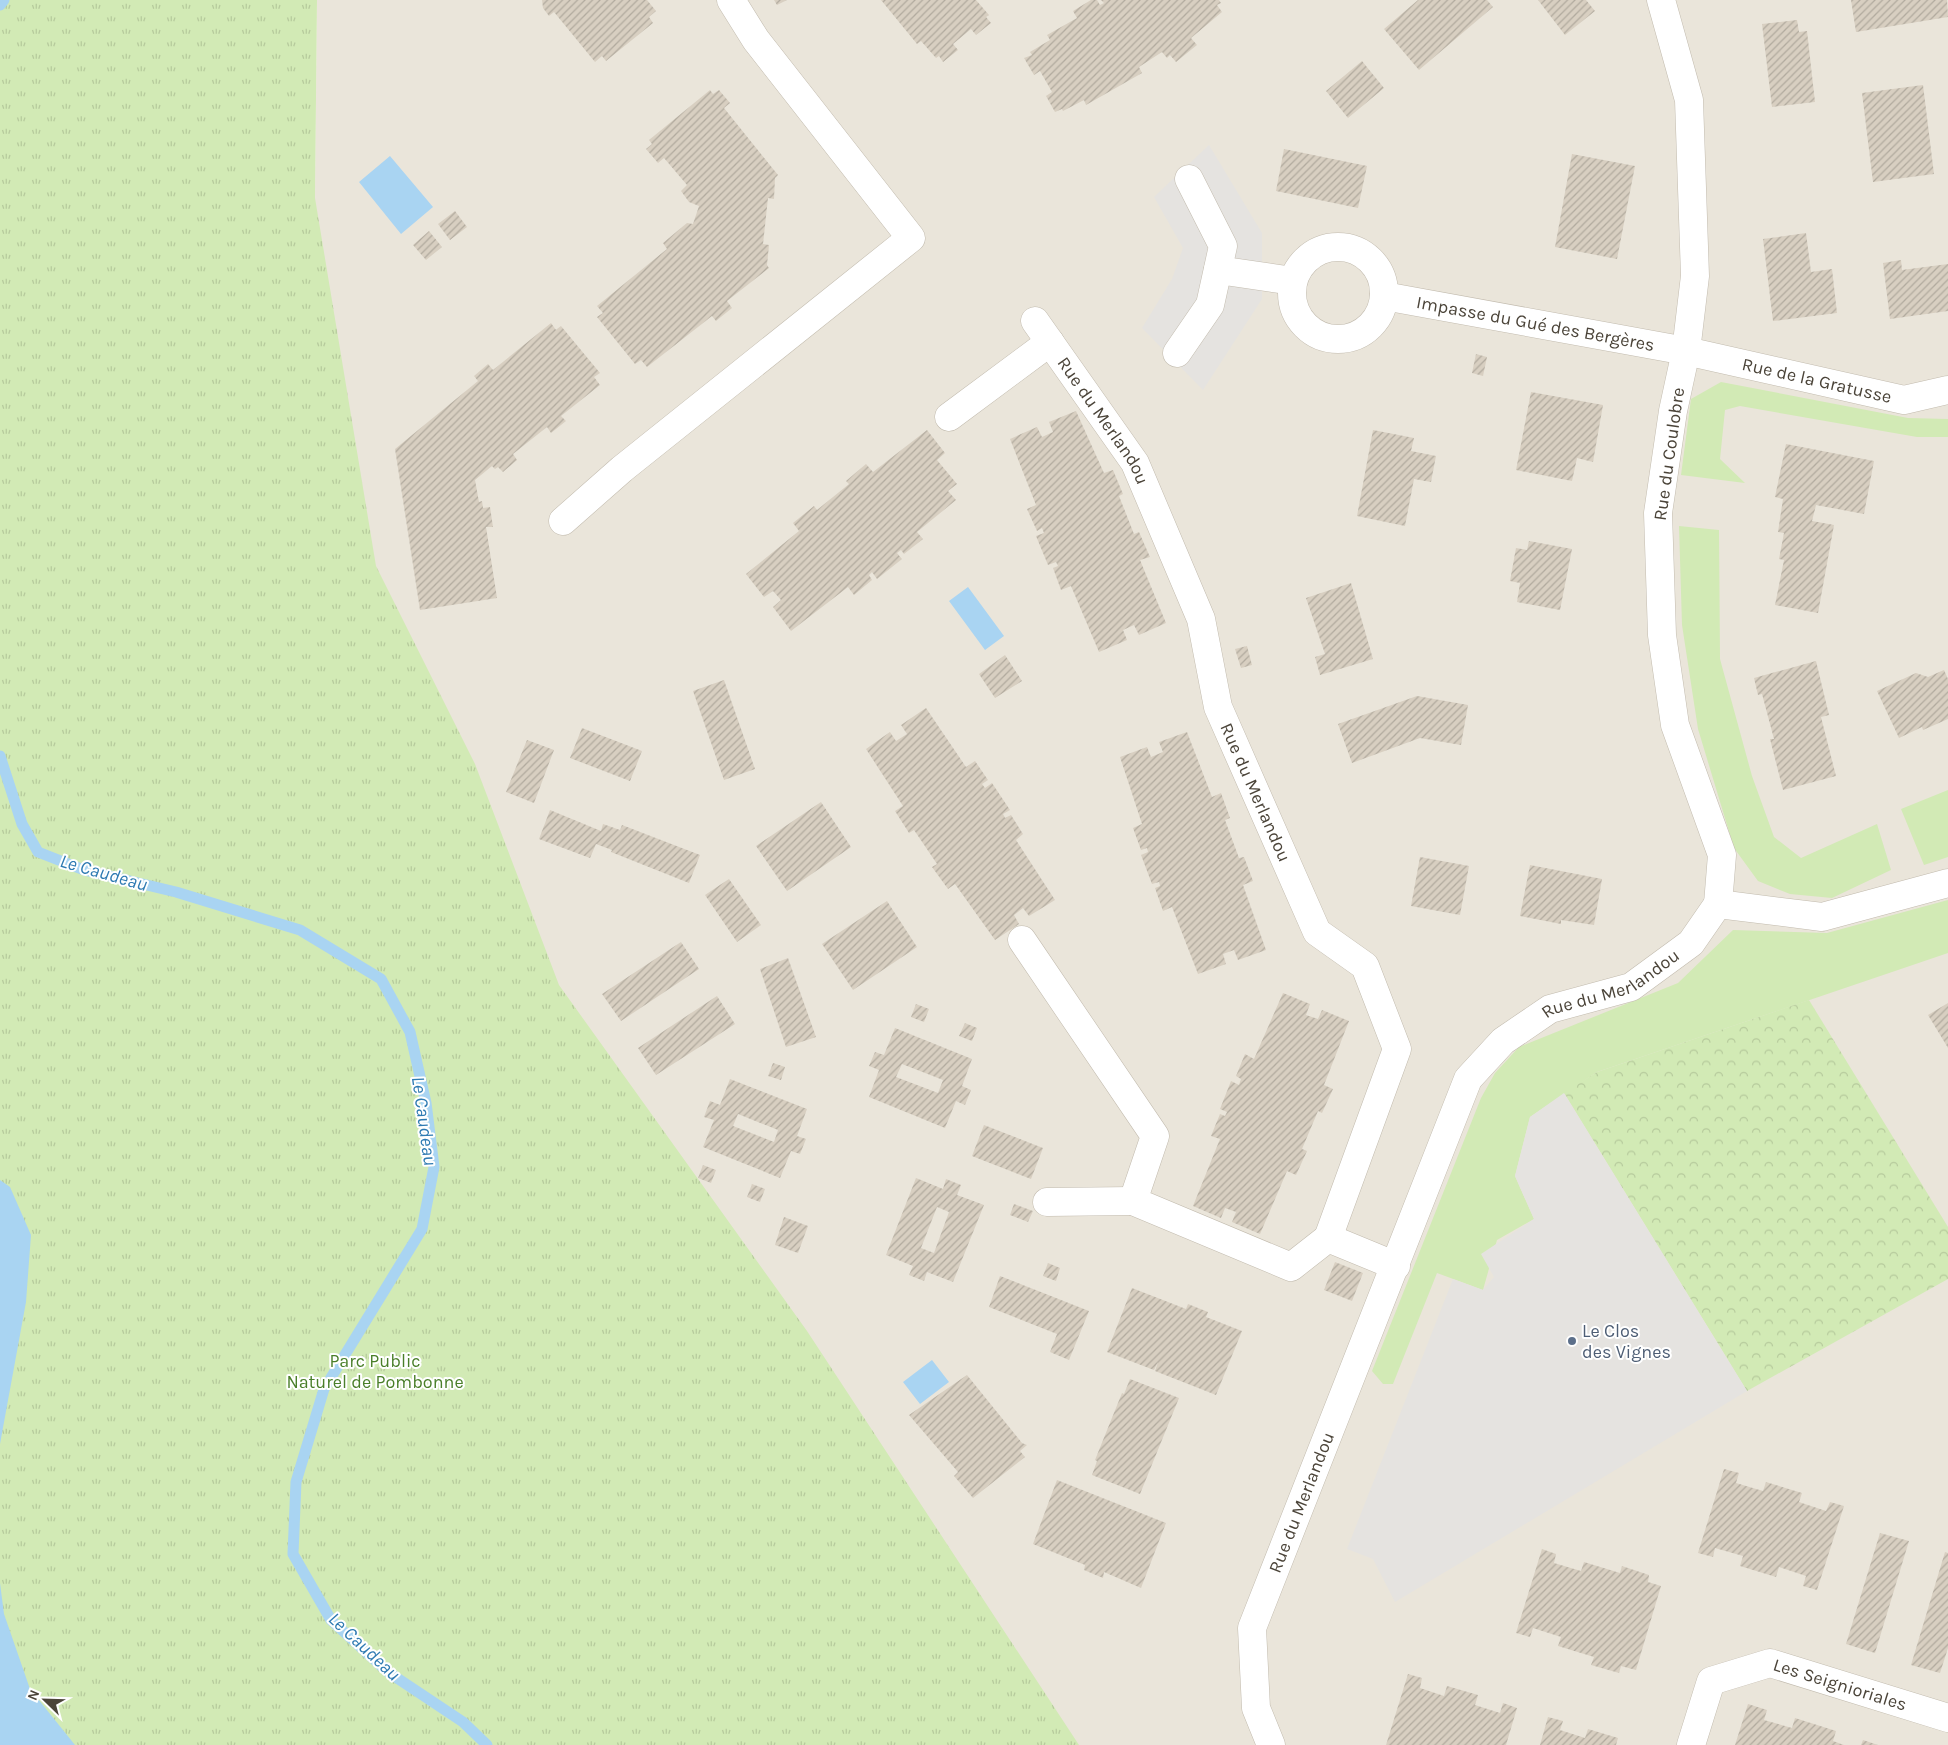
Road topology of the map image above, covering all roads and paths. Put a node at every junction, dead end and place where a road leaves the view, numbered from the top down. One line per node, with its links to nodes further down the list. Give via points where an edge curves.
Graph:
1 (731, 0): 11 (street, via 756,40 911,238 622,469)
2 (1661, 0): 7 (street, Rue du Coulobre, via 1689,100 1695,276)
3 (1189, 179): 4 (street, via 1223,246)
4 (1218, 270): 5 (street); 8 (street, via 1210,305)
5 (1293, 281): 6 (street, via 1309,256 1338,246 1353,248 1377,267 1383,281); 6 (street, via 1295,311 1303,324 1330,338 1360,334 1380,312)
6 (1384, 296): 7 (street, Impasse du Gué des Bergères)
7 (1686, 351): 9 (street, Rue de la Gratusse, via 1904,400); 13 (street, Rue du Coulobre, via 1673,411 1658,513 1662,636 1675,725 1722,856)
8 (1177, 354)
9 (1948, 390)
10 (949, 417): 17 (street, Rue du Merlandou, via 1042,331 1135,462 1201,619 1218,707 1317,932 1364,966 1397,1049)
11 (563, 521)
12 (1948, 883): 13 (street, via 1822,916)
13 (1718, 904): 18 (street, Rue du Merlandou, via 1691,943 1631,987 1550,1009 1503,1041 1468,1080)
14 (1022, 940): 15 (street, via 1155,1136)
15 (1132, 1201): 16 (street); 17 (street, via 1292,1267)
16 (1048, 1202)
17 (1328, 1238): 18 (street)
18 (1396, 1266): 20 (street, Rue du Merlandou, via 1252,1628 1256,1708)
19 (1948, 1718): 21 (street, Les Seignioriales, via 1770,1663 1711,1681)
20 (1271, 1745)
21 (1691, 1745)

